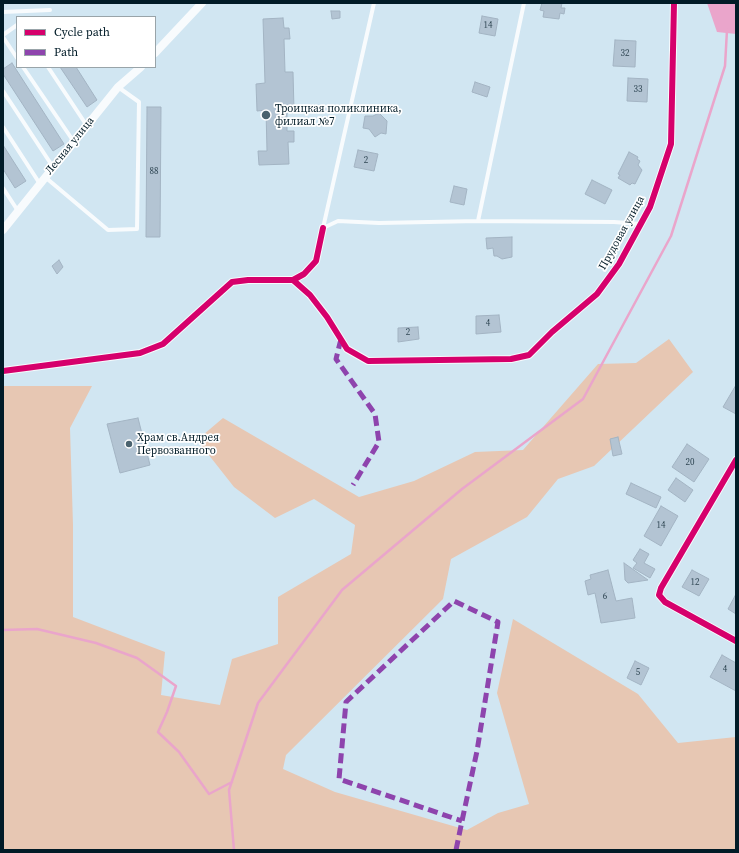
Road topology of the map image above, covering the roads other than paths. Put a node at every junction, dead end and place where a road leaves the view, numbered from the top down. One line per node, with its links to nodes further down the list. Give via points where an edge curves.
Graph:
1 (202, 3): 11 (street)
2 (374, 3): 28 (lane)
3 (524, 3): 25 (lane)
4 (674, 3): 26 (street, Прудовая улица, via 671,144 650,207)
5 (50, 10): 6 (lane)
6 (23, 11): 7 (lane); 8 (lane)
7 (3, 12)
8 (21, 16)
9 (16, 26): 10 (lane)
10 (3, 36): 12 (lane)
11 (156, 52)
12 (16, 56)
13 (24, 68): 20 (lane)
14 (49, 68): 18 (lane)
15 (140, 68): 16 (street, Лесная улица)
16 (118, 88): 18 (street, Лесная улица); 22 (lane, via 139,102 137,229 108,230)
17 (3, 91): 21 (lane)
18 (87, 126): 20 (street, Лесная улица)
19 (3, 127): 22 (lane)
20 (74, 142): 21 (street, Лесная улица)
21 (53, 167): 22 (street, Лесная улица)
22 (42, 180): 24 (street, Лесная улица)
23 (3, 188): 24 (lane)
24 (18, 211): 27 (street, Лесная улица)
25 (478, 221): 26 (lane); 28 (lane, via 338,221)
26 (641, 224): 29 (street, Прудовая улица, via 619,264 597,294 529,355 511,359 368,361 347,349 314,300)
27 (4, 226)
28 (323, 228): 29 (street, via 316,261 304,274)
29 (293, 280): 30 (street, via 232,282 163,344 140,353)
30 (3, 371)
31 (736, 460): 32 (street, via 659,595 665,602)
32 (736, 641)

